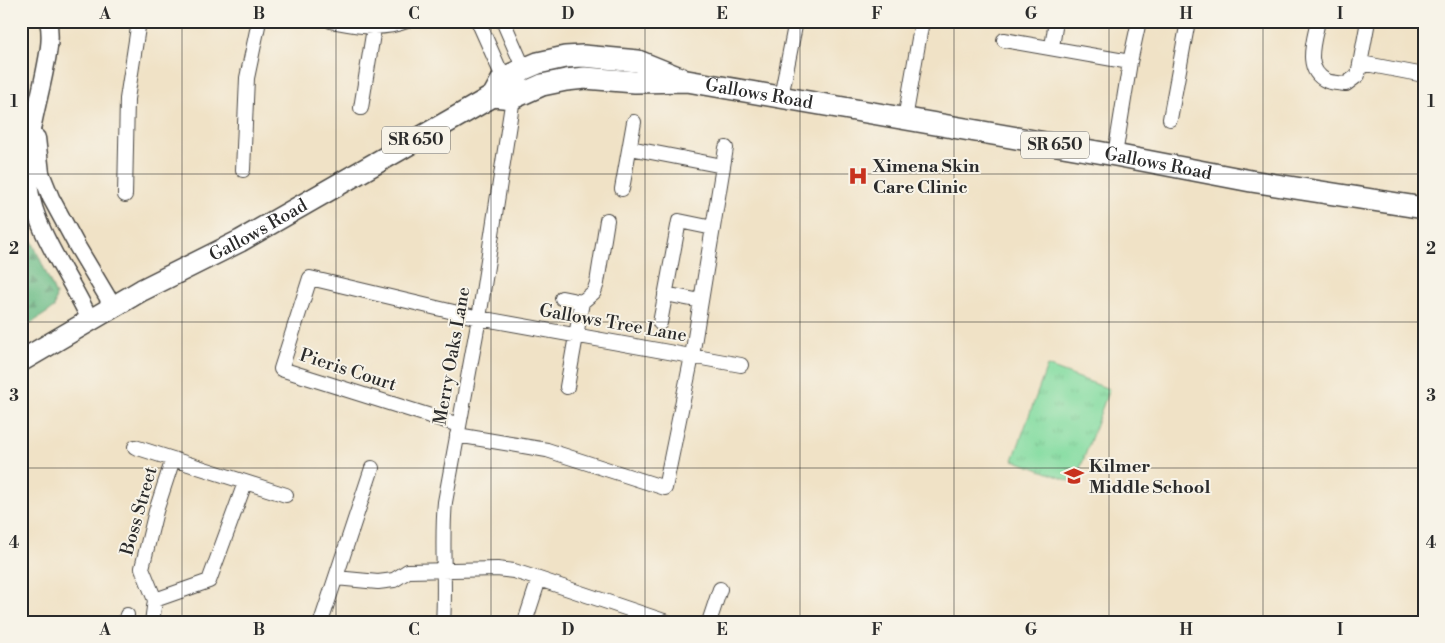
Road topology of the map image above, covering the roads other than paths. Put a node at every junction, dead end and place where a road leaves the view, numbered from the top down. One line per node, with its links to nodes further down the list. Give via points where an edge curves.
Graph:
1 (48, 21): 18 (street)
2 (57, 21): 18 (street)
3 (139, 21): 39 (street, via 127,100)
4 (259, 21): 37 (street, via 248,78)
5 (331, 21): 16 (street)
6 (407, 21): 16 (street)
7 (478, 21): 25 (street)
8 (502, 21): 22 (street)
9 (796, 21): 26 (street)
10 (922, 21): 28 (street)
11 (1056, 21): 19 (street)
12 (1139, 21): 20 (street)
13 (1188, 21): 29 (street)
14 (1318, 21): 21 (street, via 1311,58 1316,73 1327,81 1346,84 1358,75)
15 (1368, 21): 21 (street)
16 (374, 28): 27 (street)
17 (1004, 40): 19 (street)
18 (49, 46): 30 (street)
19 (1052, 47): 20 (street)
20 (1130, 62): 35 (street)
21 (1361, 63): 23 (street)
22 (524, 69): 24 (main road, Gallows Road / SR 650, via 565,57 607,57 638,61); 25 (main road, Gallows Road / SR 650)
23 (1424, 75)
24 (687, 81): 25 (main road, Gallows Road / SR 650, via 575,79); 26 (main road, Gallows Road / SR 650)
25 (503, 90): 49 (main road, Gallows Road / SR 650, via 240,241); 50 (street, Merry Oaks Lane)
26 (781, 96): 28 (main road, Gallows Road / SR 650)
27 (361, 108)
28 (905, 119): 35 (main road, Gallows Road / SR 650)
29 (1170, 119)
30 (34, 121): 34 (street); 40 (street, via 41,173); 42 (street, via 28,166)
31 (634, 122): 32 (street)
32 (630, 148): 36 (street); 38 (street)
33 (726, 148): 36 (street)
34 (21, 155)
35 (1116, 155): 41 (main road, Gallows Road / SR 650, via 1251,181)
36 (723, 166): 44 (street)
37 (243, 170)
38 (622, 189)
39 (125, 195)
40 (55, 205): 42 (street); 49 (street, via 108,298)
41 (1424, 208)
42 (28, 215): 51 (street, via 46,238)
43 (607, 220): 47 (street, via 597,284 594,292)
44 (713, 228): 45 (street, via 679,221); 48 (street)
45 (665, 294): 48 (street); 52 (street)
46 (562, 298): 47 (street)
47 (582, 302): 53 (street)
48 (701, 302): 54 (street)
49 (110, 309): 51 (main road, Gallows Road / SR 650)
50 (479, 318): 53 (street, Gallows Tree Lane); 58 (street, Merry Oaks Lane); 58 (street, Pieris Court, via 310,278 281,369)
51 (90, 320): 55 (main road, Gallows Road)
52 (660, 323)
53 (576, 336): 54 (street, Gallows Tree Lane); 57 (street)
54 (692, 356): 56 (street, Gallows Tree Lane); 58 (street, via 665,488 548,450)
55 (21, 361)
56 (741, 365)
57 (567, 387)
58 (458, 430): 64 (street, Merry Oaks Lane, via 443,522)
59 (135, 447): 60 (street, Boss Street)
60 (173, 459): 62 (street, Boss Street); 68 (street, Boss Street, via 142,568)
61 (372, 468): 65 (street)
62 (245, 483): 63 (street, Boss Street); 68 (street, via 209,581)
63 (286, 496)
64 (444, 569): 65 (street, via 408,571 394,580 378,582); 66 (street, via 497,569); 71 (street, Merry Oaks Lane)
65 (336, 578): 70 (street)
66 (540, 579): 72 (street); 73 (street)
67 (720, 589): 74 (street)
68 (154, 600): 69 (street, Boss Street)
69 (152, 622)
70 (321, 622)
71 (442, 622)
72 (525, 622)
73 (666, 622)
74 (710, 622)

